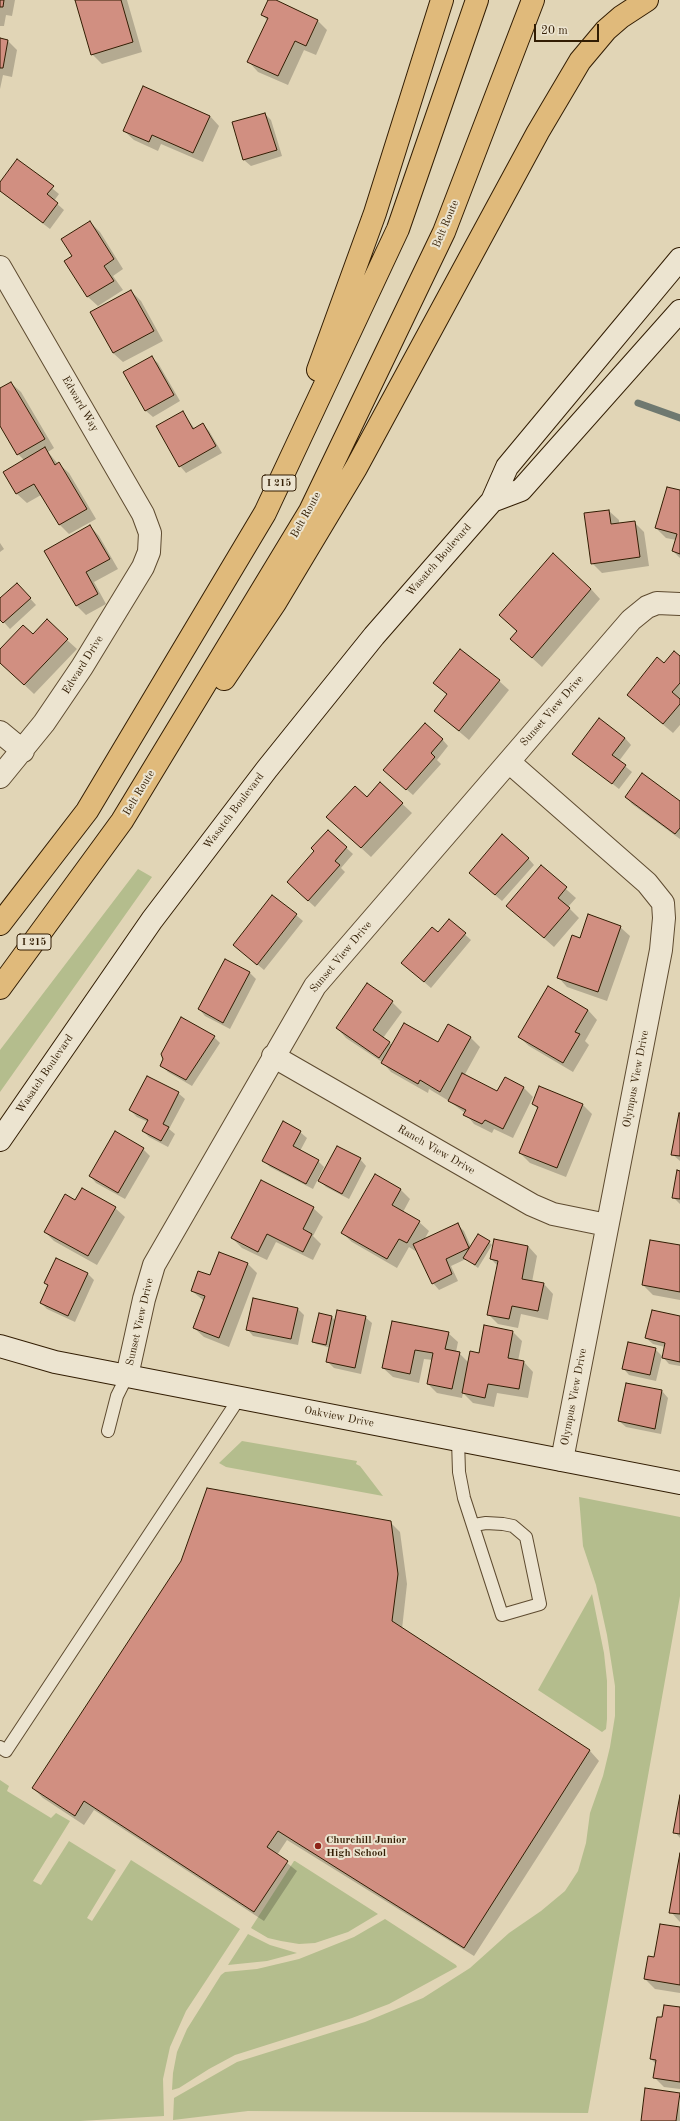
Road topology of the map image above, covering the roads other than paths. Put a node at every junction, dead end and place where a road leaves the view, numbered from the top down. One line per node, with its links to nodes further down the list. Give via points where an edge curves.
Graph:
1 (442, 0): 9 (highway, via 375,213)
2 (477, 0): 9 (highway, I 215, via 398,229)
3 (533, 0): 16 (highway, Belt Route / I 215, via 444,232 310,511)
4 (647, 0): 16 (highway, via 606,30 580,61 318,534 226,677)
5 (680, 259): 8 (street, Wasatch Boulevard, via 507,467)
6 (0, 267): 10 (street, Edward Way, via 143,514 150,533)
7 (680, 311): 8 (street, Wasatch Boulevard, via 521,490)
8 (492, 501): 20 (street, Wasatch Boulevard, via 379,630 267,769 152,920)
9 (265, 513): 17 (highway, I 215, via 87,811)
10 (150, 544): 13 (street, Edward Drive, via 143,567 82,667)
11 (680, 604): 14 (street, Sunset View Drive, via 656,603 631,620)
12 (0, 732): 13 (street)
13 (22, 751): 15 (street, Edward Drive)
14 (509, 762): 19 (street, Sunset View Drive, via 315,986); 21 (street, Olympus View Drive, via 643,879 663,903 661,950)
15 (0, 777)
16 (122, 821): 18 (highway, Belt Route / I 215)
17 (0, 924)
18 (0, 988)
19 (273, 1056): 21 (street, Ranch View Drive, via 532,1205 553,1214); 23 (street, Sunset View Drive, via 154,1264)
20 (0, 1140)
21 (607, 1225): 27 (street, Olympus View Drive)
22 (0, 1346): 23 (street, Oakview Drive, via 55,1362)
23 (127, 1376): 24 (street, Oakview Drive); 25 (lane, via 117,1396)
24 (240, 1398): 26 (street, Oakview Drive); 30 (lane, via 6,1751)
25 (108, 1431)
26 (458, 1440): 27 (street, Oakview Drive); 29 (lane, via 459,1472 464,1498)
27 (562, 1460): 28 (street, Oakview Drive)
28 (680, 1483)
29 (474, 1525): 29 (lane, via 502,1615 540,1604 526,1537 513,1526 486,1522)
30 (0, 1747)

